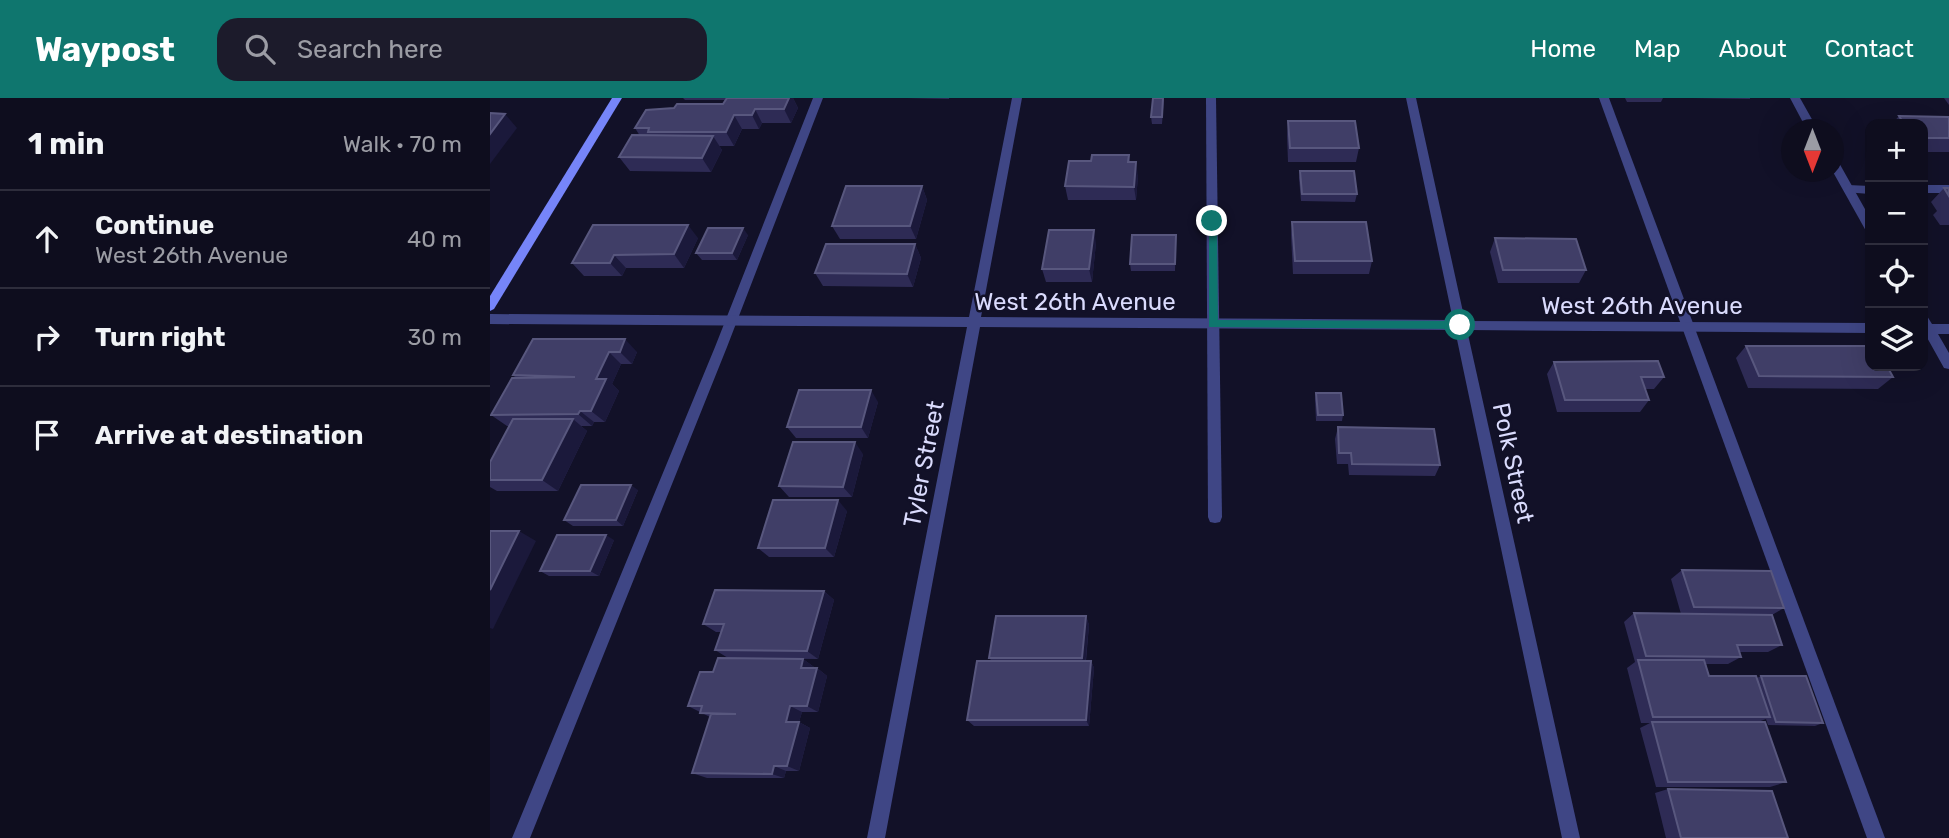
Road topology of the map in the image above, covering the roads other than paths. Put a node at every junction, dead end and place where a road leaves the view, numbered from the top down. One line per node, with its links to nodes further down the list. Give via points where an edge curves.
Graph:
1 (617, 98): 15 (street)
2 (818, 98): 17 (street)
3 (1017, 98): 18 (street, Tyler Street)
4 (1211, 98): 19 (street)
5 (1410, 98): 20 (street, Polk Street)
6 (1604, 98): 22 (street)
7 (1795, 98): 8 (street)
8 (1807, 119)
9 (1844, 182): 10 (street)
10 (1848, 189): 13 (street); 14 (street)
11 (1928, 189): 12 (street)
12 (1949, 189)
13 (1865, 190)
14 (1865, 219)
15 (490, 306)
16 (490, 319): 17 (street, West 26th Avenue)
17 (731, 321): 18 (street, West 26th Avenue); 28 (street)
18 (974, 322): 19 (street, West 26th Avenue); 29 (street, Tyler Street)
19 (1213, 324): 20 (street, West 26th Avenue); 27 (street)
20 (1460, 325): 22 (street, West 26th Avenue); 30 (street, Polk Street)
21 (1928, 326): 24 (street)
22 (1688, 327): 23 (street, West 26th Avenue); 31 (street)
23 (1865, 328)
24 (1949, 329)
25 (1928, 331): 26 (street)
26 (1949, 364)
27 (1214, 517)
28 (521, 838)
29 (876, 838)
30 (1571, 838)
31 (1876, 838)

